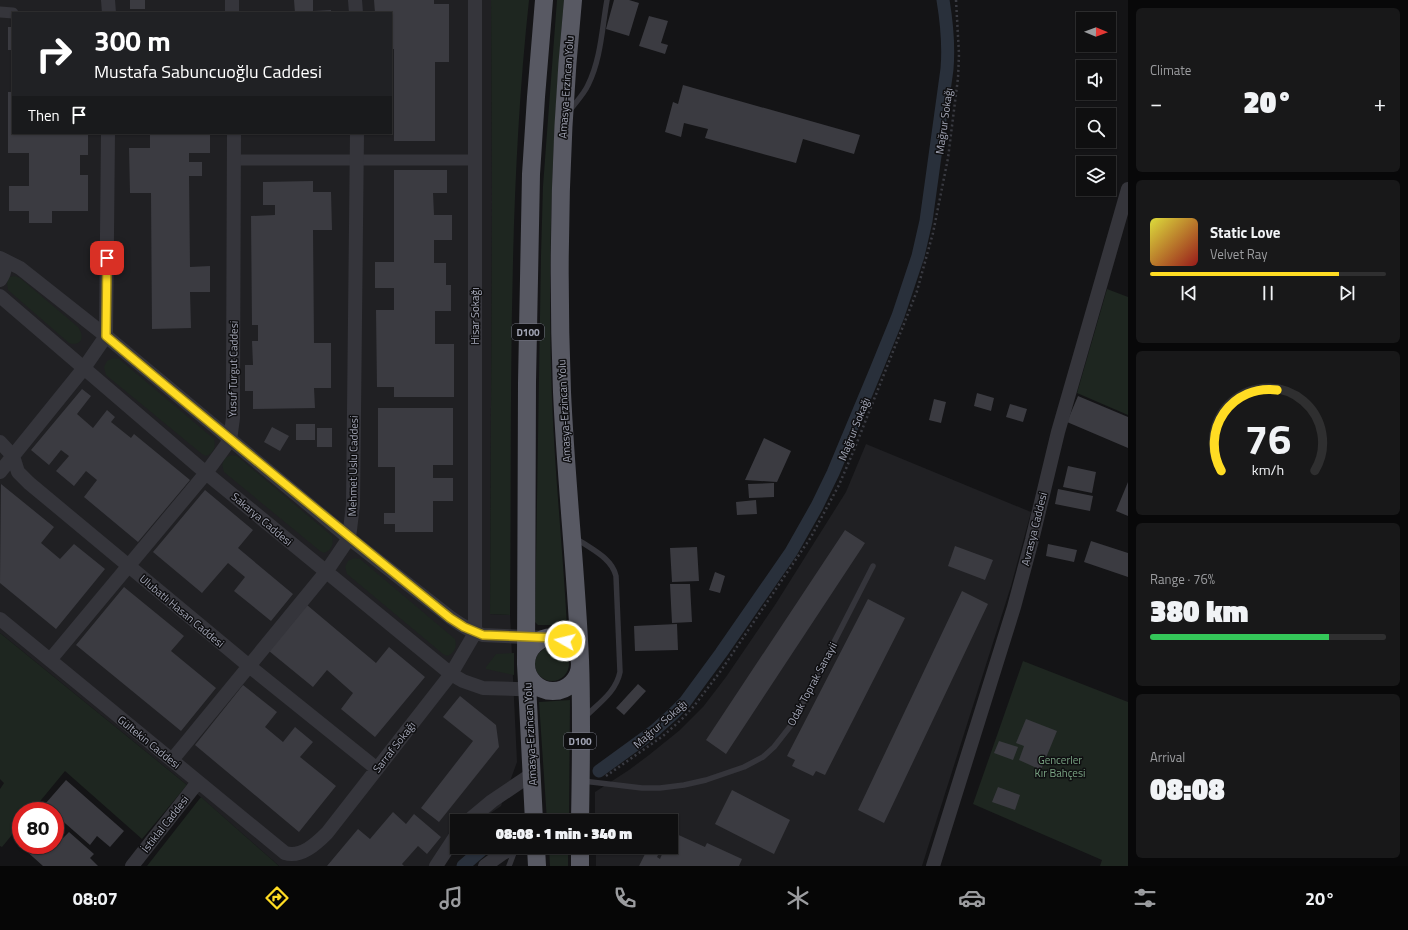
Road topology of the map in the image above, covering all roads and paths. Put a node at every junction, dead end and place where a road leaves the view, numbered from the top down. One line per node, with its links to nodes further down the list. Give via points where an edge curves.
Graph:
1 (108, 0): 10 (street)
2 (232, 0): 11 (street)
3 (355, 0): 12 (street)
4 (475, 0): 20 (street, Hisar Sokağı)
5 (544, 0): 39 (highway, Amasya-Erzincan Yolu / D100, via 531,190 527,383)
6 (573, 0): 14 (highway, Amasya-Erzincan Yolu / D100)
7 (606, 0): 14 (lane, via 593,73 587,87)
8 (956, 0): 52 (path, Mağrur Sokağı, via 958,78 948,158 933,233 917,291 839,485 811,537 720,672 694,706 643,751)
9 (0, 12): 13 (street)
10 (109, 12)
11 (232, 12)
12 (356, 12)
13 (12, 13)
14 (564, 118): 32 (highway, Amasya-Erzincan Yolu / D100, via 561,338)
15 (108, 134): 25 (street)
16 (234, 134): 18 (street, Yusuf Turgut Caddesi)
17 (357, 134): 19 (street, Mehmet Uslu Caddesi)
18 (234, 160): 19 (street); 27 (street, Yusuf Turgut Caddesi, via 233,391)
19 (358, 160): 20 (street); 33 (street, Mehmet Uslu Caddesi, via 353,505)
20 (476, 160): 38 (street, Hisar Sokağı)
21 (1128, 189): 69 (street, Avrasya Caddesi, via 1058,432 1014,606)
22 (0, 258): 23 (street, via 5,271); 25 (street, via 20,268)
23 (0, 280)
24 (0, 296): 26 (street, Sakarya Caddesi)
25 (106, 336): 26 (street); 27 (street)
26 (84, 368): 29 (street); 31 (street, Sakarya Caddesi)
27 (230, 440): 31 (street); 33 (street)
28 (0, 442): 29 (street, Ulubatlı Hasan Caddesi)
29 (13, 456): 30 (street); 35 (street, Ulubatlı Hasan Caddesi, via 18,472 23,477)
30 (0, 472)
31 (206, 473): 35 (street); 36 (street, Sakarya Caddesi)
32 (571, 536): 42 (highway, Amasya-Erzincan Yolu / D100); 48 (lane, via 610,563 616,576 619,680 615,688)
33 (349, 538): 36 (street, Mehmet Uslu Caddesi); 38 (street, via 450,618)
34 (873, 566): 52 (lane, Odak Toprak Sanayii, via 792,724 763,757 744,767 684,785 642,788)
35 (129, 567): 41 (street); 44 (street, Ulubatlı Hasan Caddesi)
36 (326, 572): 44 (street, Mehmet Uslu Caddesi); 45 (street, Sakarya Caddesi)
37 (0, 619): 41 (street, Gültekin Caddesi)
38 (474, 633): 39 (street); 45 (street, Sarraf Sokağı)
39 (527, 637): 40 (street); 43 (highway, Amasya-Erzincan Yolu / D100)
40 (548, 638): 42 (highway, via 557,638 569,643); 43 (highway, via 533,647)
41 (50, 660): 49 (street, Gültekin Caddesi)
42 (580, 661): 47 (highway, via 576,678 571,684 560,690); 48 (highway, Amasya-Erzincan Yolu / D100)
43 (526, 664): 46 (highway, Amasya-Erzincan Yolu / D100); 47 (highway, via 532,681)
44 (249, 666): 49 (street, Mehmet Uslu Caddesi); 50 (street, Ulubatlı Hasan Caddesi)
45 (451, 674): 46 (street, Sakarya Caddesi, via 462,681 483,688); 50 (street, Sarraf Sokağı)
46 (527, 690): 47 (street, Sakarya Caddesi); 51 (highway, Amasya-Erzincan Yolu / D100)
47 (546, 690)
48 (580, 721): 52 (highway, Amasya-Erzincan Yolu / D100)
49 (172, 760): 53 (street, Gültekin Caddesi)
50 (377, 768): 58 (street, Sarraf Sokağı, via 327,833)
51 (532, 774): 54 (street); 55 (highway, Amasya-Erzincan Yolu / D100)
52 (588, 781): 56 (highway, Amasya-Erzincan Yolu / D100)
53 (198, 782): 58 (street, Gültekin Caddesi, via 285,853); 63 (street, İstiklal Caddesi)
54 (476, 814)
55 (534, 814)
56 (581, 814)
57 (450, 845): 64 (street)
58 (303, 852)
59 (502, 854): 65 (street)
60 (513, 854): 66 (lane)
61 (536, 854): 67 (highway)
62 (580, 854): 68 (highway)
63 (132, 866)
64 (436, 866)
65 (485, 866)
66 (509, 866)
67 (537, 866)
68 (580, 866)
69 (933, 866)

